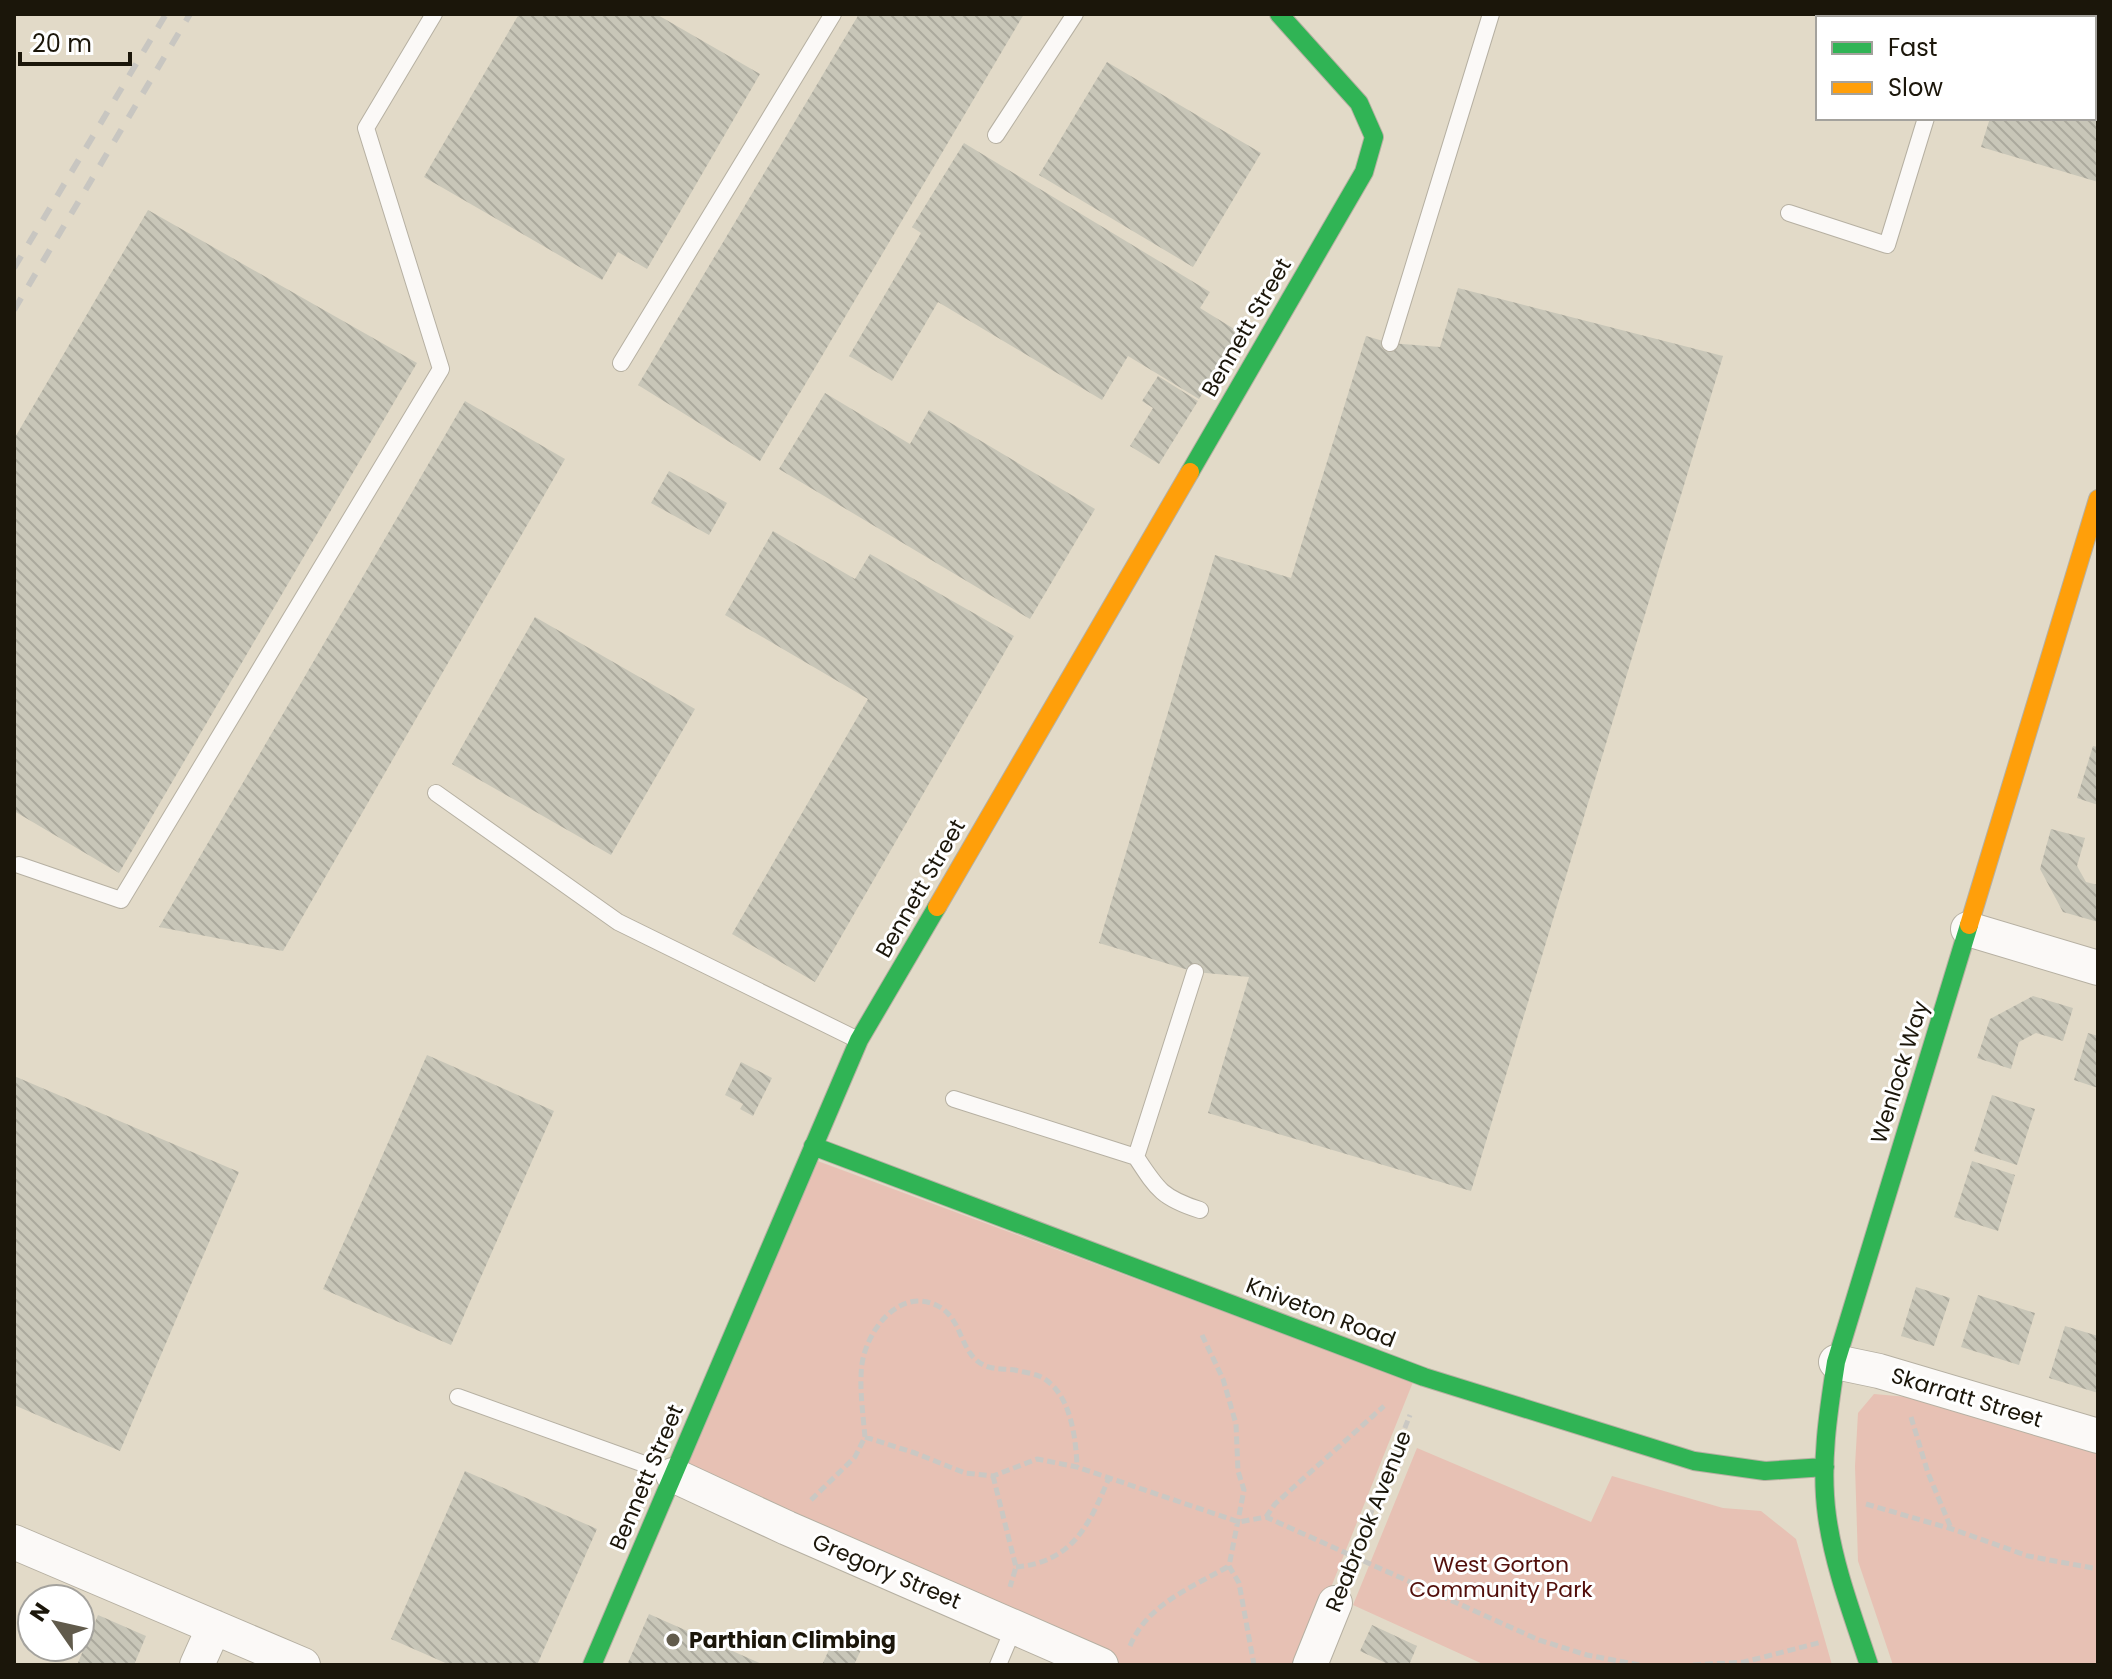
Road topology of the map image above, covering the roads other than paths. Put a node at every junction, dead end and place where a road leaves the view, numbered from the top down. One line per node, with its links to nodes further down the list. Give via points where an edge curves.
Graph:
1 (434, 14): 13 (lane, via 366,128 441,369 121,900)
2 (833, 14): 10 (lane)
3 (1075, 14): 7 (lane)
4 (1279, 14): 17 (street, Bennett Street, via 1359,103 1374,137 1364,172)
5 (1491, 14): 9 (lane)
6 (1925, 120): 8 (lane, via 1887,245)
7 (996, 135)
8 (1789, 213)
9 (1390, 343)
10 (621, 363)
11 (2098, 499): 14 (street, Wenlock Way)
12 (436, 793): 17 (lane, via 618,922)
13 (19, 865)
14 (1968, 929): 15 (street); 22 (street, Wenlock Way)
15 (2098, 968)
16 (1195, 972): 20 (lane)
17 (859, 1040): 19 (street, Bennett Street)
18 (954, 1099): 20 (lane)
19 (813, 1146): 25 (street, Kniveton Road, via 1424,1377 1694,1461 1765,1471); 26 (street, Bennett Street)
20 (1136, 1157): 21 (lane, via 1157,1188 1175,1202)
21 (1200, 1210)
22 (1836, 1362): 24 (street, Skarratt Street); 25 (street, Wenlock Way)
23 (458, 1397): 26 (lane)
24 (2098, 1436)
25 (1825, 1467): 37 (street, Wenlock Way, via 1830,1533)
26 (673, 1475): 29 (street, Gregory Street, via 787,1528); 34 (street, Bennett Street)
27 (14, 1542): 30 (street)
28 (1335, 1603): 36 (street, Reabrook Avenue)
29 (1010, 1612): 31 (street, Gregory Street); 35 (lane)
30 (214, 1627): 32 (street); 33 (street)
31 (1115, 1658)
32 (197, 1665)
33 (303, 1665)
34 (592, 1665)
35 (998, 1665)
36 (1310, 1665)
37 (1869, 1665)

